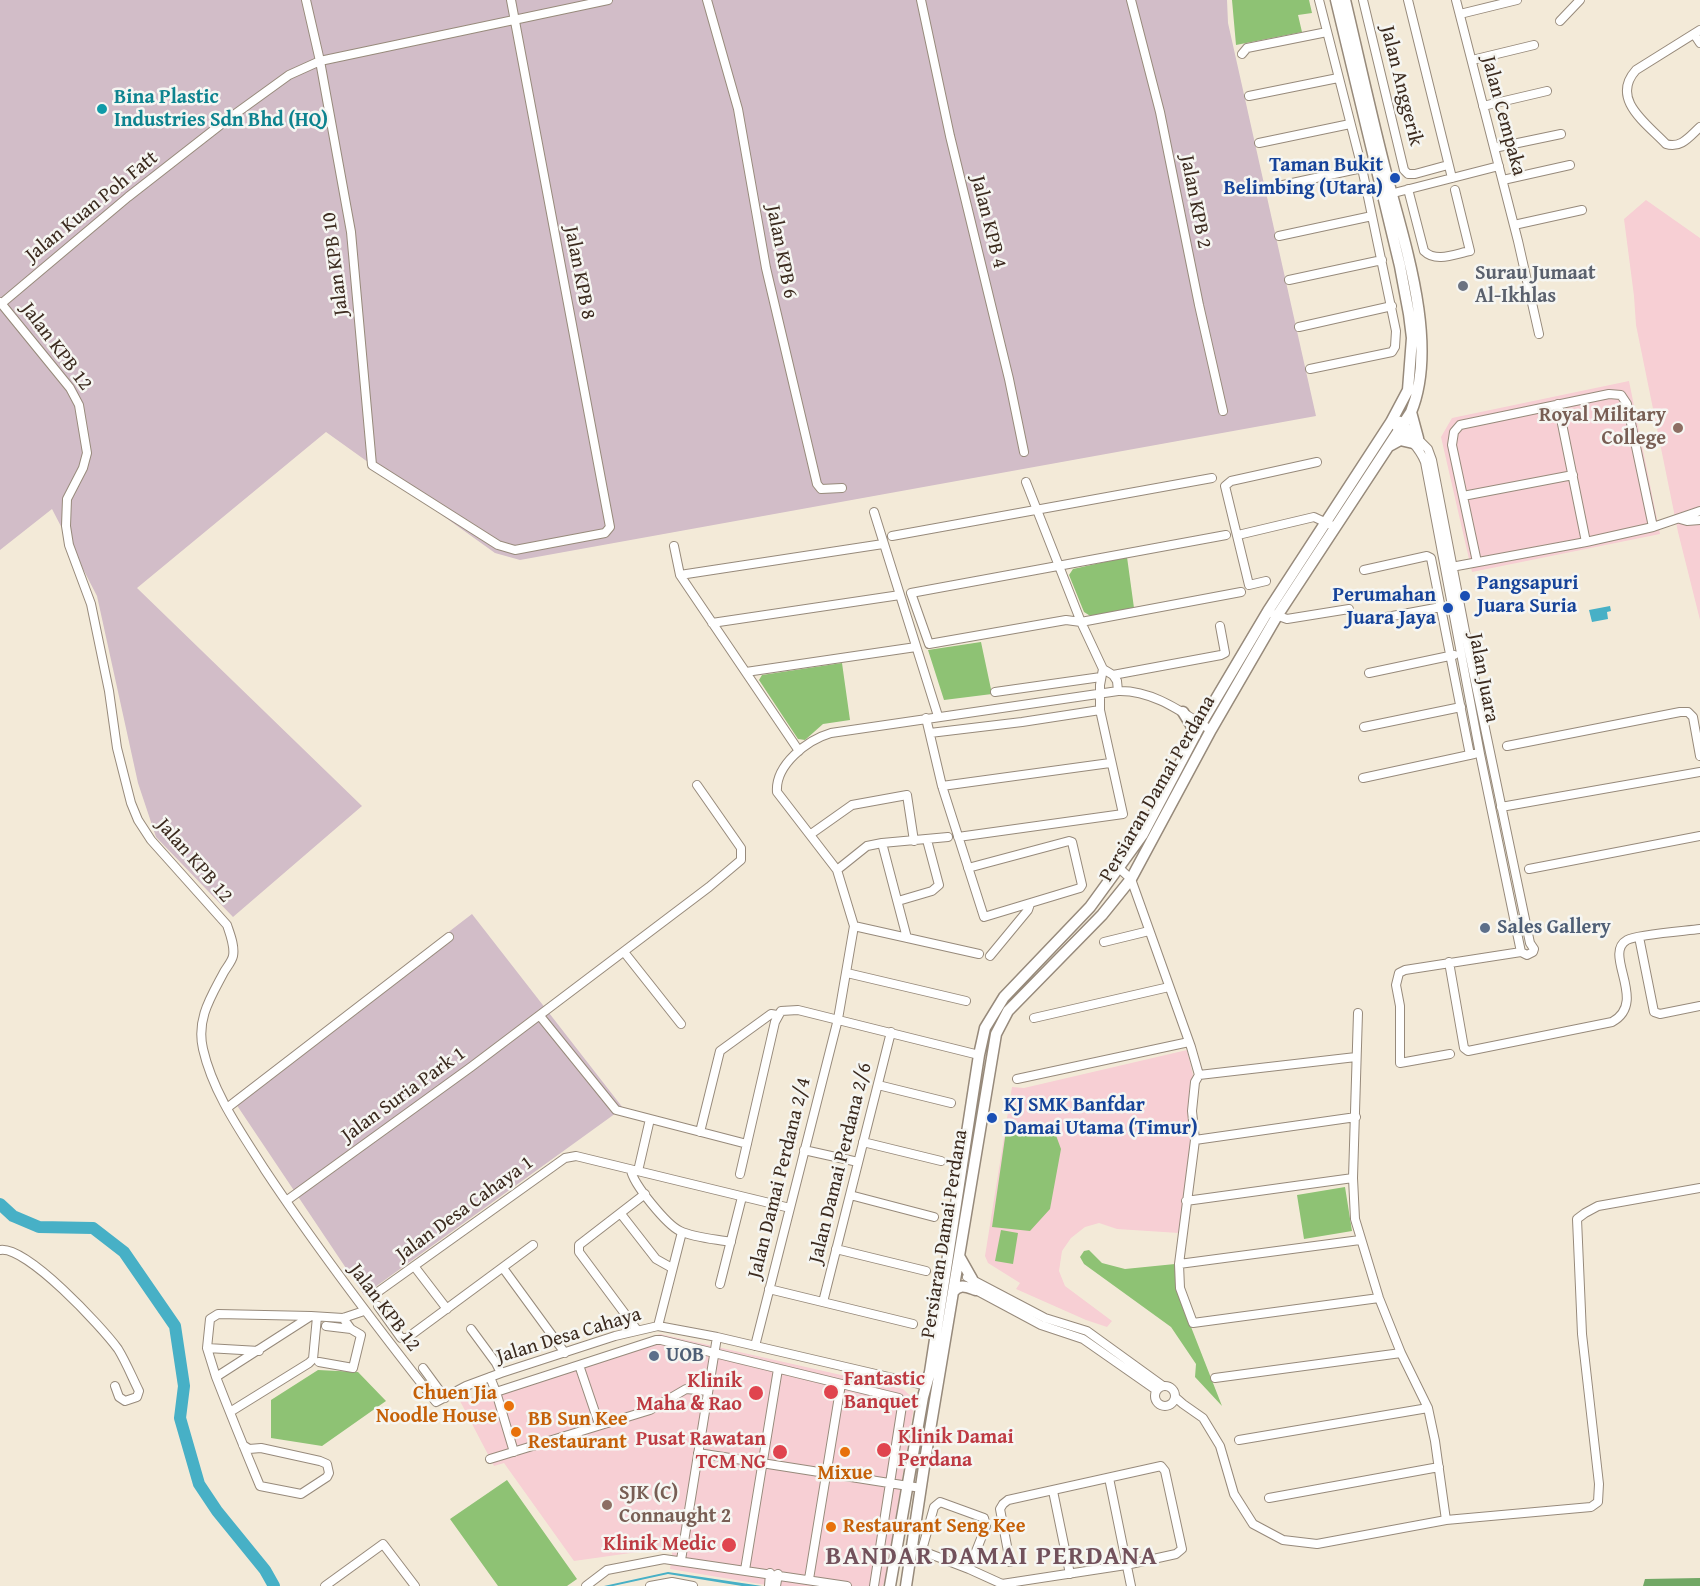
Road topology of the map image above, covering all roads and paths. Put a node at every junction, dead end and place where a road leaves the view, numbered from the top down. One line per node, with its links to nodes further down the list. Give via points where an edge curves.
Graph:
1 (306, 0): 24 (street, Jalan KPB 10)
2 (511, 0): 16 (street, Jalan KPB 8)
3 (608, 0): 16 (street, Jalan Kuan Poh Fatt)
4 (707, 0): 68 (street, Jalan KPB 6, via 740,117 766,268 817,484 821,489)
5 (921, 0): 62 (street, Jalan KPB 4)
6 (1131, 0): 56 (street, Jalan KPB 2, via 1160,112)
7 (1319, 0): 18 (street)
8 (1336, 0): 43 (main road)
9 (1345, 0): 43 (main road)
10 (1363, 0): 34 (street, Jalan Anggerik, via 1404,170 1415,174)
11 (1408, 0): 34 (street)
12 (1456, 0): 15 (street, Jalan Cempaka)
13 (1517, 0): 15 (street)
14 (1580, 0): 17 (street)
15 (1460, 14): 23 (street, Jalan Cempaka)
16 (514, 21): 24 (street, Jalan Kuan Poh Fatt); 64 (street, Jalan KPB 8, via 610,527 608,531 506,549)
17 (1560, 21)
18 (1327, 32): 22 (street, via 1247,48); 25 (street)
19 (1697, 32): 20 (street); 30 (street, via 1636,70 1626,87 1633,110 1666,144 1682,143)
20 (1700, 43)
21 (1534, 45): 23 (street)
22 (1242, 54)
23 (1472, 60): 28 (street, Jalan Cempaka)
24 (320, 62): 50 (street, Jalan Kuan Poh Fatt, via 290,75 224,122); 64 (street, Jalan KPB 10, via 351,232)
25 (1338, 78): 27 (street); 29 (street)
26 (1547, 91): 28 (street)
27 (1249, 96)
28 (1483, 106): 33 (street, Jalan Cempaka)
29 (1350, 124): 32 (street); 37 (street)
30 (1700, 127)
31 (1561, 134): 33 (street)
32 (1259, 143)
33 (1494, 148): 36 (street, Jalan Cempaka)
34 (1448, 165): 38 (street)
35 (1570, 165): 39 (street)
36 (1499, 166): 38 (street); 39 (street, Jalan Cempaka)
37 (1362, 168): 40 (street); 45 (street)
38 (1452, 178): 41 (street)
39 (1503, 180): 46 (street, Jalan Cempaka)
40 (1269, 188)
41 (1408, 189): 42 (street, via 1424,251 1437,258 1470,251); 43 (street)
42 (1455, 190)
43 (1387, 195): 57 (main road, Persiaran Damai Perdana, via 1413,281 1422,340 1417,396); 58 (main road, Persiaran Damai Perdana, via 1412,338 1408,390)
44 (1582, 210): 46 (street)
45 (1372, 216): 47 (street); 48 (street)
46 (1514, 225): 53 (street, Jalan Cempaka)
47 (1279, 236)
48 (1382, 260): 49 (street); 51 (street)
49 (1289, 280)
50 (1, 303): 178 (street, Jalan KPB 12, via 70,388 81,412 87,453 67,499 66,526 91,604 131,803 151,840 227,925 232,939 233,956 204,1010 200,1029 210,1073)
51 (1392, 306): 52 (street); 54 (street, via 1396,331 1392,352)
52 (1299, 327)
53 (1539, 334)
54 (1310, 369)
55 (1558, 404): 65 (street); 69 (street, via 1460,425 1452,445); 76 (street, via 1616,393 1625,399)
56 (1223, 411)
57 (1411, 412): 59 (main road, Persiaran Damai Perdana); 60 (main road)
58 (1393, 419): 59 (street, Jalan Juara); 75 (main road, Persiaran Damai Perdana)
59 (1401, 427): 60 (street, Jalan Juara); 61 (main road, Persiaran Damai Perdana)
60 (1416, 441): 61 (main road, via 1400,440); 86 (street, Jalan Juara, via 1425,462)
61 (1389, 446): 77 (main road, Persiaran Damai Perdana)
62 (1024, 452)
63 (1317, 462): 79 (street, via 1231,481 1225,486)
64 (372, 465)
65 (1573, 475): 69 (street); 81 (street)
66 (1212, 478): 70 (street)
67 (1026, 482): 70 (street)
68 (842, 488)
69 (1463, 496): 84 (street)
70 (1036, 509): 80 (street); 85 (street)
71 (1700, 511): 73 (street)
72 (874, 512): 82 (street)
73 (1680, 519): 74 (street); 76 (street)
74 (1700, 520)
75 (1326, 522): 77 (street); 79 (street, via 1314,518); 94 (main road, Persiaran Damai Perdana)
76 (1653, 527): 81 (street)
77 (1336, 528): 94 (main road, Persiaran Damai Perdana)
78 (1226, 535): 85 (street)
79 (1238, 535): 89 (street, via 1249,585)
80 (892, 536)
81 (1586, 542): 84 (street)
82 (883, 544): 88 (street); 91 (street)
83 (674, 546): 88 (street)
84 (1477, 562): 86 (street)
85 (1058, 565): 96 (street); 96 (street, via 911,593 929,644 1066,620)
86 (1450, 567): 100 (street, Jalan Juara)
87 (1364, 570): 92 (street, via 1427,556 1431,558)
88 (680, 575): 97 (street)
89 (1266, 581)
90 (1240, 592): 96 (street)
91 (900, 595): 97 (street); 99 (street)
92 (1441, 607): 95 (street); 101 (street)
93 (1349, 609): 94 (street, via 1287,619)
94 (1273, 613): 112 (main road, Persiaran Damai Perdana); 117 (main road, Persiaran Damai Perdana)
95 (1376, 619)
96 (1080, 622): 103 (street)
97 (712, 623): 102 (street)
98 (1220, 626): 105 (street, via 1225,649 1221,655)
99 (916, 647): 102 (street); 113 (street)
100 (1466, 653): 101 (street); 122 (street, Jalan Juara); 130 (street, Jalan Juara)
101 (1450, 656): 104 (street); 109 (street)
102 (746, 672): 121 (street)
103 (1102, 673): 105 (street); 107 (street); 108 (street)
104 (1369, 673)
105 (1113, 675): 106 (street)
106 (1118, 691): 108 (street); 111 (street, via 1141,692)
107 (995, 692)
108 (1101, 694): 110 (street); 113 (street)
109 (1461, 707): 116 (street); 123 (street)
110 (1100, 710): 118 (street); 125 (street)
111 (1183, 712): 112 (main road); 115 (street); 119 (main road)
112 (1209, 712): 115 (main road, Persiaran Damai Perdana)
113 (938, 716): 114 (street)
114 (926, 718): 118 (street); 121 (street, via 831,733)
115 (1202, 724): 117 (street); 119 (main road, Persiaran Damai Perdana)
116 (1364, 727)
117 (1212, 730): 142 (main road, Persiaran Damai Perdana)
118 (930, 733): 129 (street)
119 (1195, 736): 139 (main road, Persiaran Damai Perdana, via 1143,834)
120 (1507, 746): 124 (street, via 1680,711 1693,717)
121 (799, 751): 131 (street, via 778,775 777,792)
122 (1480, 754): 123 (street); 153 (street, Jalan Juara)
123 (1470, 755): 127 (street)
124 (1700, 756)
125 (1110, 763): 129 (street); 134 (street, via 1123,814)
126 (1700, 772): 130 (street)
127 (1362, 778)
128 (697, 785): 152 (street, Jalan Suria Park 1, via 741,848 741,861)
129 (942, 786): 134 (street)
130 (1501, 807): 153 (street, Jalan Juara, via 1534,949 1530,955)
131 (811, 834): 136 (street, via 852,805 907,795); 141 (street)
132 (1700, 836): 140 (street)
133 (948, 837): 135 (street)
134 (958, 837): 138 (street)
135 (927, 840): 136 (street); 143 (street, via 939,885 932,891)
136 (914, 841): 137 (street)
137 (882, 843): 141 (street, via 867,846); 143 (street)
138 (968, 868): 144 (street, via 984,917); 144 (street, via 1072,842 1080,888)
139 (1119, 868): 142 (street); 159 (main road, Persiaran Damai Perdana, via 1090,907)
140 (1529, 869)
141 (837, 870): 145 (street)
142 (1131, 879): 147 (street); 160 (main road, Persiaran Damai Perdana, via 1102,915)
143 (898, 901): 150 (street)
144 (1030, 904): 155 (street)
145 (854, 926): 150 (street); 157 (street, Jalan Damai Perdana 2/4)
146 (1700, 929): 148 (street)
147 (1149, 931): 151 (street); 158 (street)
148 (1639, 937): 156 (street, via 1621,945 1627,997 1622,1017 1468,1051 1464,1048); 162 (street, via 1654,1012)
149 (449, 938): 178 (street)
150 (907, 938): 154 (street)
151 (1104, 942)
152 (624, 952): 165 (street, Jalan Suria Park 1); 168 (street)
153 (1521, 952): 156 (street)
154 (979, 954)
155 (990, 956)
156 (1449, 962): 171 (street, via 1404,970 1396,985 1400,1064)
157 (847, 974): 161 (street); 167 (street, Jalan Damai Perdana 2/4)
158 (1169, 987): 166 (street); 170 (street)
159 (1012, 988): 160 (main road, via 1022,991); 172 (main road, Persiaran Damai Perdana, via 990,1017)
160 (1019, 999): 206 (main road, Persiaran Damai Perdana, via 1003,1017 996,1034)
161 (966, 1001)
162 (1700, 1006)
163 (779, 1013): 167 (street, via 798,1010); 181 (street, via 771,1014 720,1051); 184 (street)
164 (1358, 1013): 173 (street)
165 (540, 1016): 180 (street, via 616,1110); 195 (street, Jalan Suria Park 1)
166 (1034, 1018)
167 (838, 1019): 169 (street); 185 (street, Jalan Damai Perdana 2/4)
168 (681, 1024)
169 (891, 1032): 172 (street); 176 (street, Jalan Damai Perdana 2/6)
170 (1189, 1042): 174 (street); 175 (street)
171 (1450, 1054)
172 (979, 1055): 212 (main road, Persiaran Damai Perdana)
173 (1356, 1057): 174 (street); 179 (street)
174 (1199, 1075): 182 (street, via 1192,1110)
175 (1017, 1079)
176 (878, 1085): 177 (street); 183 (street, Jalan Damai Perdana 2/6)
177 (951, 1103)
178 (227, 1108): 195 (street, Jalan KPB 12)
179 (1356, 1117): 182 (street); 190 (street)
180 (650, 1119): 181 (street); 188 (street)
181 (700, 1132): 184 (street)
182 (1195, 1140): 196 (street)
183 (863, 1142): 186 (street); 187 (street, Jalan Damai Perdana 2/6)
184 (747, 1144): 189 (street)
185 (804, 1150): 187 (street); 197 (street, Jalan Damai Perdana 2/4)
186 (940, 1161)
187 (858, 1162): 193 (street, Jalan Damai Perdana 2/6)
188 (635, 1171): 192 (street, via 633,1176); 194 (street); 208 (street, Jalan Desa Cahaya 1, via 576,1156 565,1158)
189 (740, 1174)
190 (1353, 1178): 196 (street); 201 (street)
191 (1700, 1188): 275 (street, via 1598,1206 1577,1219 1582,1334 1598,1502 1579,1509)
192 (645, 1194): 198 (street); 200 (street)
193 (850, 1195): 199 (street); 204 (street, Jalan Damai Perdana 2/6)
194 (742, 1197): 197 (street); 202 (street)
195 (286, 1201): 222 (street, Jalan KPB 12)
196 (1186, 1201): 207 (street)
197 (790, 1208): 215 (street, Jalan Damai Perdana 2/4)
198 (621, 1214): 210 (street, via 656,1259); 230 (street, via 579,1245 579,1252)
199 (934, 1217)
200 (682, 1232): 202 (street); 210 (street)
201 (1360, 1240): 207 (street); 218 (street)
202 (731, 1242): 213 (street)
203 (534, 1245): 209 (street)
204 (836, 1249): 211 (street); 219 (street, Jalan Damai Perdana 2/6)
205 (0, 1250): 250 (street, via 17,1254 68,1293 119,1351 139,1391 136,1397 125,1401)
206 (959, 1255): 212 (main road, Persiaran Damai Perdana); 214 (main road)
207 (1179, 1264): 218 (street, via 1180,1288 1193,1323)
208 (414, 1266): 217 (street, Jalan Desa Cahaya 1); 221 (street)
209 (503, 1268): 221 (street); 237 (street)
210 (672, 1268): 227 (street)
211 (926, 1271)
212 (950, 1272): 214 (street); 216 (main road, Persiaran Damai Perdana); 249 (main road, Persiaran Damai Perdana, via 940,1275); 255 (main road, Persiaran Damai Perdana)
213 (720, 1284)
214 (974, 1285): 216 (main road, via 957,1287); 251 (street, via 1045,1318 1087,1331)
215 (769, 1289): 219 (street); 233 (street, Jalan Damai Perdana 2/4)
216 (953, 1292): 272 (main road, Persiaran Damai Perdana)
217 (375, 1294)
218 (1379, 1298): 238 (street)
219 (823, 1302): 225 (street)
220 (378, 1306): 221 (street, via 401,1338 407,1338)
221 (447, 1309)
222 (364, 1311): 224 (street); 257 (street, Jalan KPB 12)
223 (314, 1317): 224 (street); 234 (street, via 213,1315); 235 (street); 259 (street, via 313,1359)
224 (343, 1318): 228 (street)
225 (913, 1324)
226 (326, 1326): 228 (street)
227 (658, 1326): 230 (street, Jalan Desa Cahaya); 232 (street, Jalan Desa Cahaya)
228 (351, 1329): 240 (street, via 361,1335 353,1368)
229 (471, 1329): 244 (street)
230 (637, 1330): 231 (street, Jalan Desa Cahaya)
231 (615, 1336): 236 (street); 237 (street, Jalan Desa Cahaya)
232 (717, 1337): 233 (street, Jalan Desa Cahaya); 239 (street)
233 (755, 1346): 249 (street, Jalan Desa Cahaya)
234 (207, 1348): 235 (street); 245 (street)
235 (259, 1351): 245 (street)
236 (621, 1352): 239 (street, via 661,1340); 241 (street)
237 (565, 1353): 244 (street, Jalan Desa Cahaya)
238 (1401, 1353): 247 (street); 258 (street)
239 (714, 1354): 243 (street); 252 (street)
240 (318, 1362)
241 (579, 1365): 253 (street); 260 (street)
242 (423, 1368): 254 (street)
243 (778, 1369): 248 (street); 266 (street)
244 (501, 1373): 246 (street, Jalan Desa Cahaya)
245 (216, 1377): 259 (street)
246 (490, 1377): 253 (street); 254 (street, Jalan Desa Cahaya)
247 (1215, 1378)
248 (841, 1384): 268 (street); 270 (street, via 898,1398 902,1406)
249 (923, 1385): 255 (main road, Persiaran Damai Perdana)
250 (115, 1386)
251 (1160, 1388): 256 (street, via 1173,1389); 256 (street, via 1155,1397 1157,1403 1165,1406)
252 (708, 1391): 260 (street, via 680,1391 650,1410); 264 (street)
253 (496, 1392): 263 (street)
254 (445, 1398): 257 (street, Jalan Desa Cahaya)
255 (923, 1398): 271 (main road, Persiaran Damai Perdana)
256 (1173, 1400): 275 (street, via 1203,1418 1220,1446 1234,1494 1253,1524 1283,1540 1317,1544)
257 (436, 1402)
258 (1428, 1408): 261 (street); 267 (street)
259 (230, 1412): 262 (street)
260 (599, 1424): 263 (street)
261 (1239, 1440)
262 (243, 1445): 262 (street, via 320,1461 327,1464 329,1473 301,1494 260,1486)
263 (514, 1452): 265 (street)
264 (698, 1453): 266 (street); 277 (street)
265 (490, 1459)
266 (763, 1463): 268 (street); 281 (street)
267 (1439, 1467): 274 (street); 275 (street)
268 (826, 1473): 270 (street); 284 (street)
269 (1108, 1478): 273 (street); 279 (street); 279 (street, via 1161,1467 1182,1549 1176,1554)
270 (891, 1484): 271 (street); 295 (street)
271 (908, 1486): 272 (street); 296 (main road, Persiaran Damai Perdana)
272 (921, 1488): 276 (main road, Persiaran Damai Perdana)
273 (1053, 1491): 278 (street, via 1003,1504 1000,1509); 283 (street)
274 (1269, 1498)
275 (1446, 1520)
276 (917, 1549): 280 (street); 280 (street, via 934,1507 940,1502 984,1518 986,1526); 297 (main road, Persiaran Damai Perdana)
277 (681, 1560): 281 (street); 289 (street, via 664,1559 607,1570)
278 (1010, 1562)
279 (1126, 1565): 283 (street); 298 (street)
280 (969, 1569): 287 (street)
281 (745, 1570): 282 (street)
282 (774, 1574): 284 (street); 292 (street); 293 (street)
283 (1070, 1574): 287 (street)
284 (809, 1579): 294 (street)
285 (670, 1584): 290 (street); 291 (street)
286 (413, 1585): 288 (street, via 383,1544)
287 (1002, 1585)
288 (325, 1586)
289 (586, 1586)
290 (650, 1586)
291 (693, 1586)
292 (769, 1586)
293 (776, 1586)
294 (848, 1586)
295 (874, 1586)
296 (890, 1586)
297 (906, 1586)
298 (1131, 1586)

